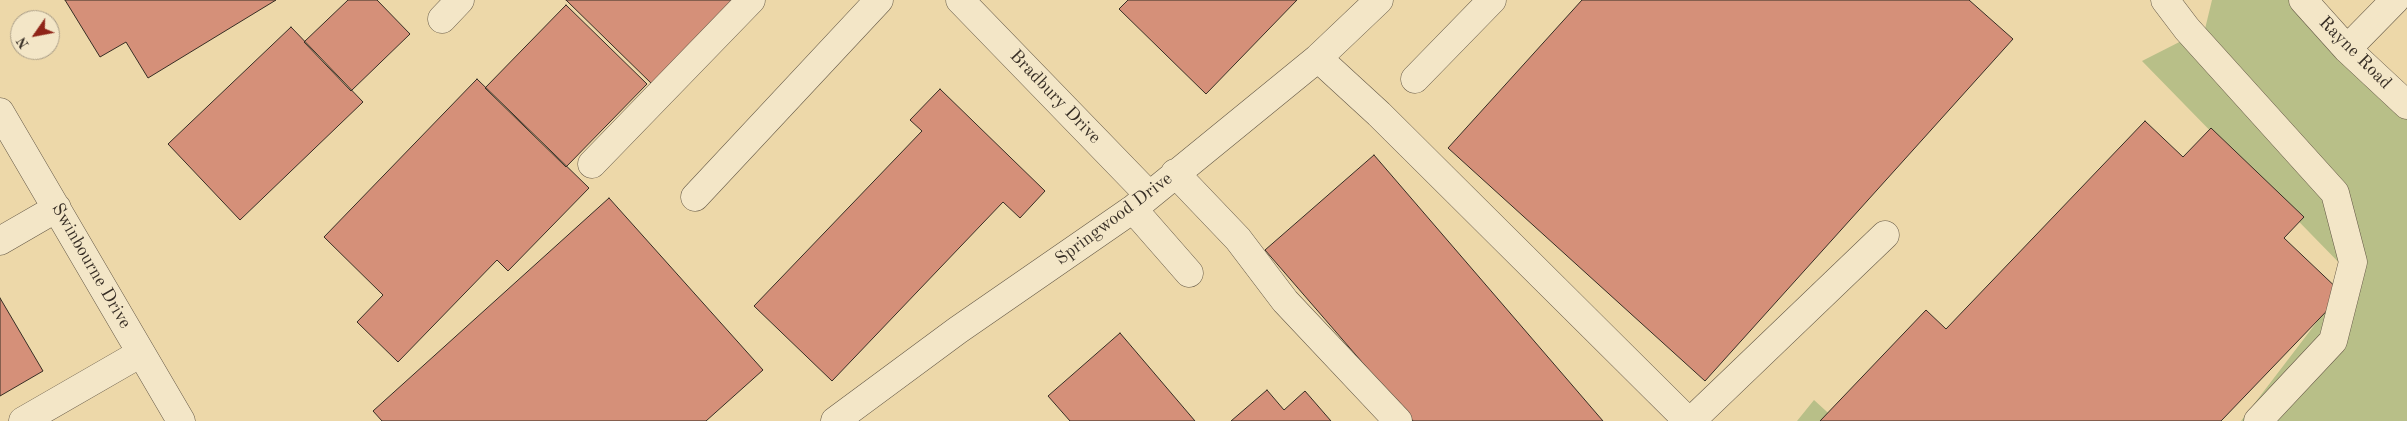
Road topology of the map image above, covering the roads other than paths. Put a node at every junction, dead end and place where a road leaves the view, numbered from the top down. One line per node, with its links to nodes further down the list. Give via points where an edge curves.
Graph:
1 (751, 0): 14 (street)
2 (879, 0): 16 (street)
3 (1378, 0): 10 (street, Springwood Drive)
4 (1492, 0): 11 (street)
5 (2165, 0): 28 (street, via 2187,29 2335,194 2353,262 2333,341)
6 (2303, 0): 9 (street, Rayne Road)
7 (2395, 0): 9 (street)
8 (972, 4): 17 (street, Bradbury Drive)
9 (2347, 49): 12 (street, Rayne Road)
10 (1318, 58): 15 (street, Springwood Drive); 27 (street)
11 (1415, 79)
12 (2407, 105)
13 (0, 112): 18 (street, Swinbourne Drive)
14 (592, 164)
15 (1175, 174): 17 (street, Springwood Drive); 26 (street, via 1238,238 1285,302)
16 (695, 197)
17 (1141, 202): 21 (street, Bradbury Drive); 25 (street, Springwood Drive, via 958,330)
18 (57, 208): 20 (street); 22 (street, Swinbourne Drive)
19 (1885, 235): 27 (street)
20 (0, 241)
21 (1189, 273)
22 (141, 353): 23 (street); 24 (street, Swinbourne Drive)
23 (23, 421)
24 (181, 421)
25 (836, 421)
26 (1398, 421)
27 (1689, 421)
28 (2258, 421)

